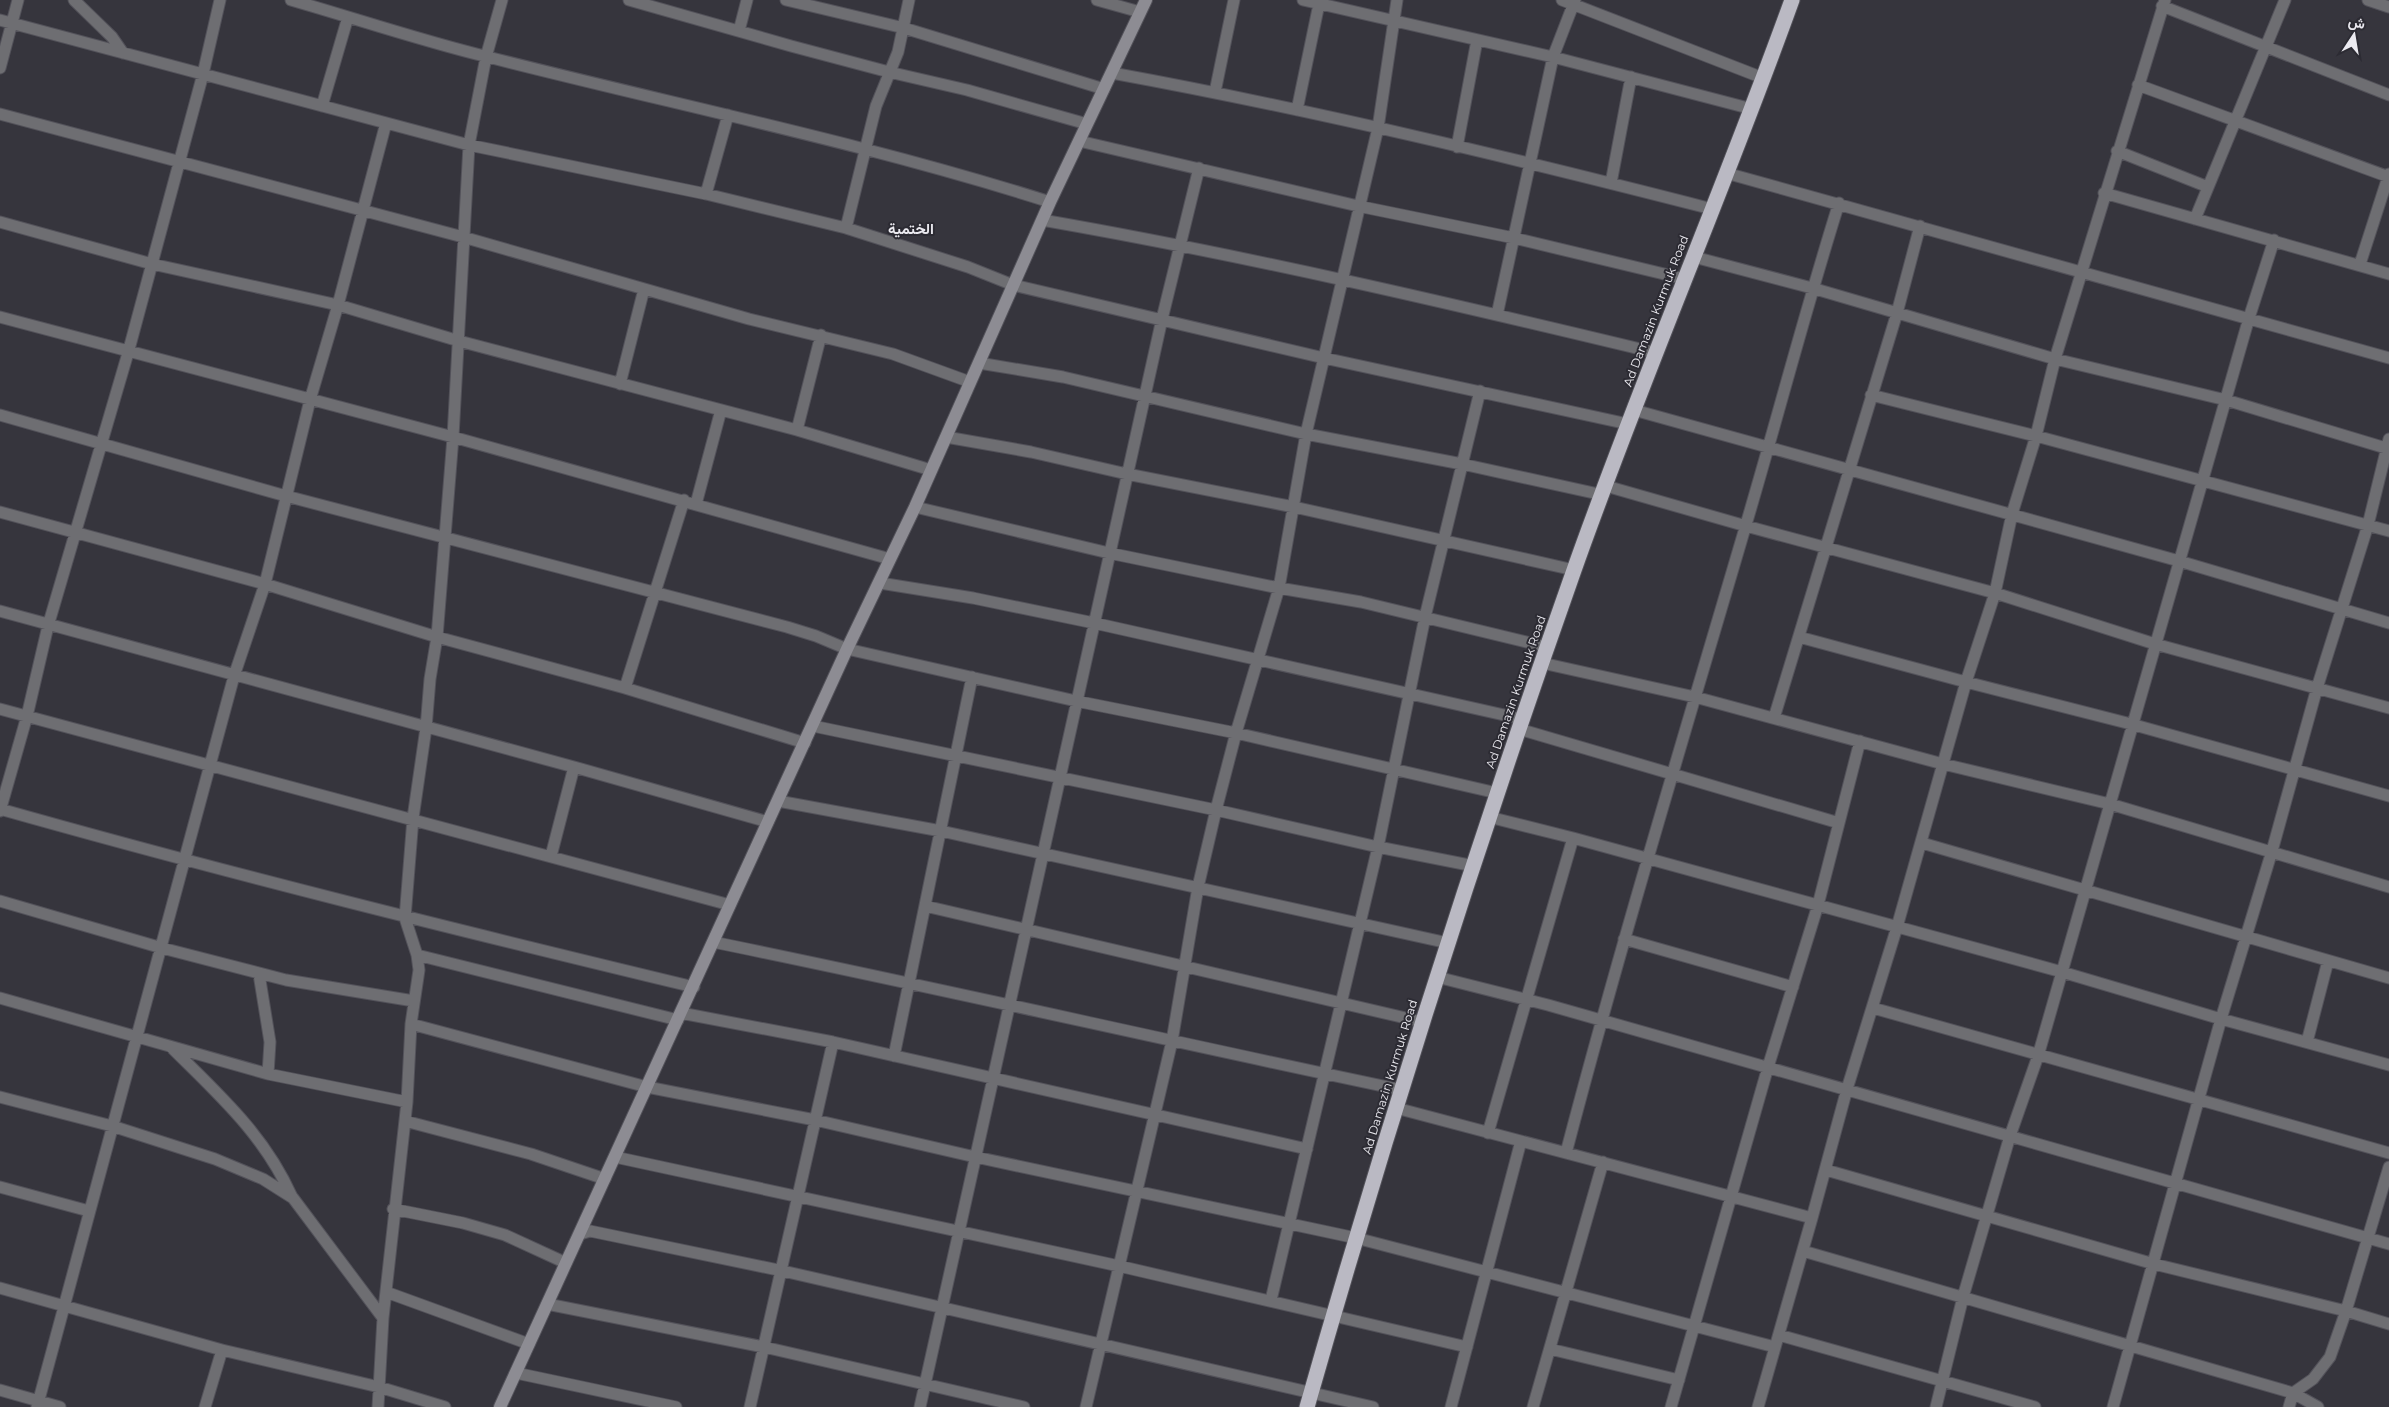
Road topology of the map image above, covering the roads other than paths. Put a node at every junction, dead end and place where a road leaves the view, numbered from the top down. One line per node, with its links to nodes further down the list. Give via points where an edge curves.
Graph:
1 (18, 0): 26 (street)
2 (74, 0): 31 (street, via 112,37)
3 (220, 0): 37 (street)
4 (291, 0): 23 (street)
5 (502, 0): 32 (street)
6 (629, 0): 28 (street)
7 (747, 0): 28 (street)
8 (786, 0): 27 (street)
9 (909, 0): 27 (street)
10 (1097, 0): 21 (street)
11 (1234, 0): 42 (street)
12 (1303, 0): 20 (street)
13 (1397, 0): 25 (street)
14 (1562, 0): 18 (street)
15 (1792, 0): 39 (highway, Ad Damazin Kurmuk Road)
16 (2285, 0): 30 (street)
17 (2368, 0): 22 (street)
18 (1574, 2): 33 (street); 39 (street)
19 (2163, 3): 30 (street); 40 (street)
20 (1319, 4): 25 (street); 46 (street)
21 (1143, 6): 36 (street)
22 (2389, 7)
23 (348, 17): 32 (street); 44 (street)
24 (0, 20): 26 (street)
25 (1394, 21): 29 (street); 52 (street)
26 (12, 23): 31 (street); 34 (street)
27 (904, 28): 35 (street, via 898,52); 41 (street)
28 (739, 31): 35 (street)
29 (1477, 40): 33 (street); 55 (street)
30 (2266, 48): 43 (street); 49 (street)
31 (123, 53): 37 (street)
32 (486, 57): 48 (street); 54 (street)
33 (1553, 57): 38 (street); 59 (street)
34 (0, 68)
35 (888, 72): 51 (street, via 967,90); 56 (street, via 876,106)
36 (1112, 73): 41 (street); 42 (street)
37 (203, 74): 44 (street); 58 (street)
38 (1631, 77): 45 (street); 63 (street)
39 (1763, 78): 45 (highway, Ad Damazin Kurmuk Road)
40 (2138, 85): 49 (street); 57 (street)
41 (1104, 89): 51 (street)
42 (1215, 92): 46 (street)
43 (2389, 95)
44 (322, 106): 50 (street)
45 (1752, 109): 61 (highway, Ad Damazin Kurmuk Road)
46 (1297, 110): 52 (street)
47 (0, 114): 58 (street)
48 (728, 115): 56 (street); 66 (street)
49 (2235, 120): 62 (street); 64 (street)
50 (386, 123): 54 (street); 71 (street)
51 (1087, 124): 53 (street)
52 (1378, 128): 55 (street); 69 (street)
53 (1079, 141): 60 (street); 67 (street)
54 (469, 145): 66 (street); 77 (street)
55 (1457, 147): 59 (street)
56 (867, 148): 67 (street); 76 (street)
57 (2117, 151): 64 (street); 65 (street)
58 (179, 163): 71 (street); 82 (street)
59 (1529, 163): 63 (street); 78 (street)
60 (1199, 168): 69 (street); 80 (street)
61 (1726, 173): 68 (street); 70 (highway, Ad Damazin Kurmuk Road)
62 (2389, 176): 83 (street)
63 (1612, 183): 70 (street)
64 (2208, 187): 73 (street)
65 (2104, 193): 73 (street); 84 (street)
66 (706, 194): 76 (street)
67 (1050, 202): 72 (street)
68 (1839, 203): 75 (street); 89 (street)
69 (1358, 206): 78 (street); 86 (street)
70 (1712, 209): 81 (highway, Ad Damazin Kurmuk Road)
71 (363, 211): 77 (street); 91 (street)
72 (1042, 220): 80 (street); 88 (street)
73 (2194, 220): 79 (street)
74 (0, 222): 82 (street)
75 (1920, 226): 84 (street); 92 (street)
76 (846, 228): 88 (street)
77 (463, 237): 90 (street); 98 (street)
78 (1514, 238): 87 (street); 93 (street)
79 (2274, 240): 83 (street); 95 (street)
80 (1181, 244): 86 (street); 96 (street)
81 (1694, 257): 87 (highway, Ad Damazin Kurmuk Road); 89 (street)
82 (152, 264): 91 (street); 99 (street)
83 (2360, 264): 85 (street)
84 (2081, 271): 95 (street); 103 (street)
85 (2389, 274)
86 (1341, 279): 93 (street); 101 (street)
87 (1685, 279): 100 (highway, Ad Damazin Kurmuk Road)
88 (1013, 285): 96 (street); 104 (street)
89 (1812, 288): 92 (street); 122 (street)
90 (644, 289): 97 (street); 106 (street)
91 (338, 305): 98 (street); 110 (street)
92 (1897, 313): 103 (street); 108 (street)
93 (1497, 314): 100 (street)
94 (0, 318): 99 (street)
95 (2249, 318): 102 (street); 111 (street)
96 (1162, 319): 101 (street); 109 (street)
97 (822, 336): 105 (street, via 893,354); 115 (street)
98 (459, 341): 106 (street); 118 (street)
99 (128, 353): 110 (street); 120 (street)
100 (1657, 353): 114 (highway, Ad Damazin Kurmuk Road)
101 (1324, 358): 107 (street); 116 (street)
102 (2389, 358)
103 (2055, 359): 111 (street); 117 (street)
104 (979, 363): 105 (street); 109 (street, via 1062,377)
105 (970, 382): 119 (street)
106 (620, 384): 112 (street)
107 (1480, 391): 114 (street); 123 (street)
108 (1871, 396): 117 (street); 124 (street)
109 (1145, 397): 116 (street); 126 (street)
110 (310, 400): 118 (street); 129 (street)
111 (2226, 400): 121 (street); 127 (street)
112 (721, 410): 115 (street); 131 (street)
113 (0, 415): 120 (street)
114 (1631, 417): 122 (street); 128 (highway, Ad Damazin Kurmuk Road)
115 (797, 430): 125 (street)
116 (1306, 434): 123 (street); 133 (street)
117 (2036, 436): 127 (street); 135 (street)
118 (453, 437): 130 (street); 140 (street)
119 (946, 437): 125 (street); 126 (street)
120 (102, 444): 129 (street); 139 (street)
121 (2388, 445): 136 (street)
122 (1769, 447): 124 (street); 137 (street)
123 (1462, 464): 128 (street); 141 (street)
124 (1848, 469): 135 (street); 142 (street)
125 (931, 470): 132 (street)
126 (1127, 474): 133 (street); 143 (street)
127 (2202, 482): 136 (street); 145 (street)
128 (1604, 490): 137 (street); 146 (highway, Ad Damazin Kurmuk Road)
129 (286, 496): 140 (street); 148 (street)
130 (684, 500): 131 (street); 150 (street)
131 (696, 504): 144 (street)
132 (915, 507): 143 (street); 144 (street)
133 (1294, 507): 141 (street); 149 (street)
134 (0, 512): 139 (street)
135 (2012, 514): 145 (street); 151 (street)
136 (2368, 525): 138 (street); 152 (street)
137 (1746, 526): 142 (street); 171 (street)
138 (2389, 531)
139 (76, 532): 148 (street); 157 (street)
140 (445, 537): 150 (street); 159 (street)
141 (1444, 542): 146 (street); 154 (street)
142 (1825, 548): 151 (street); 158 (street)
143 (1109, 553): 149 (street); 155 (street)
144 (890, 559): 147 (street)
145 (2179, 561): 152 (street); 160 (street)
146 (1574, 570): 161 (highway, Ad Damazin Kurmuk Road)
147 (880, 582): 155 (street); 162 (street)
148 (264, 584): 159 (street); 165 (street)
149 (1279, 588): 154 (street); 163 (street)
150 (655, 592): 162 (street, via 802,631); 168 (street)
151 (1994, 593): 160 (street); 167 (street)
152 (2341, 610): 156 (street); 169 (street)
153 (0, 611): 157 (street)
154 (1425, 617): 161 (street); 170 (street)
155 (1094, 623): 163 (street); 172 (street)
156 (2389, 623)
157 (48, 626): 165 (street); 175 (street)
158 (1798, 636): 167 (street); 176 (street)
159 (437, 637): 168 (street); 180 (street)
160 (2155, 644): 169 (street); 178 (street)
161 (1548, 647): 164 (highway, Ad Damazin Kurmuk Road)
162 (847, 649): 166 (street); 179 (street)
163 (1257, 659): 170 (street); 181 (street)
164 (1542, 663): 171 (street); 177 (highway, Ad Damazin Kurmuk Road)
165 (234, 676): 180 (street); 186 (street)
166 (972, 677): 172 (street); 184 (street)
167 (1966, 682): 178 (street); 185 (street)
168 (625, 688): 183 (street)
169 (2317, 688): 173 (street); 189 (street)
170 (1411, 694): 177 (street); 188 (street)
171 (1695, 697): 176 (street); 190 (street)
172 (1076, 701): 181 (street); 191 (street)
173 (2389, 708)
174 (0, 709): 175 (street)
175 (27, 716): 186 (street); 196 (street)
176 (1774, 718): 182 (street)
177 (1520, 724): 190 (street); 192 (highway, Ad Damazin Kurmuk Road)
178 (2132, 724): 189 (street); 195 (street)
179 (813, 726): 183 (street); 184 (street)
180 (426, 728): 187 (street); 199 (street)
181 (1236, 733): 188 (street); 197 (street)
182 (1860, 741): 185 (street); 201 (street)
183 (805, 743): 194 (street)
184 (958, 755): 191 (street); 202 (street)
185 (1943, 764): 195 (street); 204 (street)
186 (209, 766): 199 (street); 210 (street)
187 (574, 766): 200 (street); 208 (street)
188 (1395, 770): 192 (street); 205 (street)
189 (2295, 770): 193 (street); 206 (street)
190 (1672, 773): 201 (street); 209 (street)
191 (1059, 778): 197 (street); 207 (street)
192 (1497, 793): 198 (highway, Ad Damazin Kurmuk Road)
193 (2389, 796)
194 (778, 801): 200 (street); 202 (street)
195 (2110, 804): 206 (street); 214 (street)
196 (0, 810): 210 (street)
197 (1216, 810): 205 (street); 212 (street)
198 (1489, 817): 203 (street); 211 (highway, Ad Damazin Kurmuk Road)
199 (413, 818): 208 (street); 219 (street)
200 (768, 822): 216 (street)
201 (1839, 823): 217 (street)
202 (941, 831): 207 (street); 218 (street)
203 (1573, 838): 209 (street); 239 (street)
204 (1922, 843): 214 (street); 221 (street)
205 (1378, 848): 211 (street); 220 (street)
206 (2272, 851): 213 (street); 223 (street)
207 (1042, 853): 212 (street); 222 (street)
208 (551, 856): 216 (street)
209 (1647, 858): 217 (street); 224 (street)
210 (185, 862): 219 (street); 227 (street)
211 (1474, 866): 226 (highway, Ad Damazin Kurmuk Road)
212 (1198, 887): 220 (street); 230 (street)
213 (2389, 887)
214 (2084, 889): 223 (street); 231 (street)
215 (0, 901): 227 (street)
216 (730, 905): 225 (street)
217 (1818, 905): 221 (street); 237 (street)
218 (925, 906): 222 (street); 235 (street)
219 (405, 918): 228 (street); 236 (street)
220 (1360, 922): 226 (street); 241 (street)
221 (1897, 927): 231 (street); 243 (street)
222 (1025, 929): 230 (street); 242 (street)
223 (2246, 936): 229 (street); 245 (street)
224 (1624, 939): 237 (street); 246 (street)
225 (713, 942): 235 (street); 236 (street)
226 (1448, 943): 233 (highway, Ad Damazin Kurmuk Road)
227 (162, 948): 232 (street); 249 (street)
228 (417, 955): 240 (street, via 419,970); 244 (street)
229 (2328, 961): 234 (street); 252 (street)
230 (1185, 966): 241 (street); 250 (street)
231 (2062, 972): 245 (street); 254 (street)
232 (259, 974): 240 (street); 258 (street, via 270,1042)
233 (1437, 977): 239 (street); 247 (highway, Ad Damazin Kurmuk Road)
234 (2389, 978)
235 (909, 982): 242 (street); 255 (street)
236 (694, 987): 244 (street)
237 (1793, 987): 257 (street)
238 (0, 998): 249 (street)
239 (1526, 999): 246 (street); 272 (street)
240 (414, 1001): 248 (street)
241 (1341, 1002): 247 (street); 259 (street)
242 (1008, 1004): 250 (street); 260 (street)
243 (1873, 1008): 254 (street); 262 (street)
244 (679, 1016): 251 (street); 261 (street)
245 (2221, 1019): 252 (street); 265 (street)
246 (1601, 1021): 257 (street); 276 (street)
247 (1423, 1022): 263 (highway, Ad Damazin Kurmuk Road)
248 (411, 1024): 261 (street); 266 (street)
249 (138, 1036): 253 (street); 271 (street)
250 (1172, 1041): 259 (street); 268 (street)
251 (833, 1042): 255 (street); 270 (street)
252 (2307, 1042): 256 (street)
253 (170, 1046): 258 (street); 288 (street, via 246,1122 281,1172)
254 (2038, 1054): 265 (street); 273 (street)
255 (894, 1056): 260 (street)
256 (2389, 1065)
257 (1768, 1067): 262 (street); 287 (street)
258 (268, 1074): 266 (street)
259 (1324, 1074): 263 (street); 275 (street)
260 (992, 1078): 268 (street); 279 (street)
261 (647, 1087): 270 (street); 278 (street)
262 (1847, 1089): 273 (street); 282 (street)
263 (1402, 1090): 267 (highway, Ad Damazin Kurmuk Road)
264 (0, 1096): 271 (street)
265 (2199, 1100): 277 (street); 284 (street)
266 (407, 1102): 269 (street)
267 (1396, 1108): 272 (street); 298 (highway, Ad Damazin Kurmuk Road)
268 (1154, 1115): 275 (street); 286 (street)
269 (405, 1120): 283 (street, via 531,1154); 290 (street)
270 (815, 1120): 279 (street); 289 (street)
271 (112, 1126): 288 (street, via 244,1170); 291 (street)
272 (1488, 1133): 274 (street)
273 (2010, 1136): 284 (street); 292 (street)
274 (1521, 1142): 276 (street); 305 (street)
275 (1307, 1149): 294 (street)
276 (1566, 1152): 280 (street)
277 (2389, 1153)
278 (615, 1157): 283 (street); 289 (street)
279 (975, 1157): 286 (street); 295 (street)
280 (1603, 1162): 287 (street); 308 (street)
281 (2389, 1167): 297 (street)
282 (1826, 1170): 292 (street); 293 (street)
283 (605, 1179): 296 (street)
284 (2177, 1183): 297 (street); 302 (street)
285 (0, 1187): 291 (street)
286 (1137, 1191): 294 (street); 303 (street)
287 (1731, 1196): 293 (street); 318 (street)
288 (292, 1198): 316 (street)
289 (798, 1198): 295 (street); 304 (street)
290 (393, 1209): 301 (street, via 505,1235); 307 (street)
291 (89, 1211): 312 (street)
292 (1987, 1215): 302 (street); 309 (street)
293 (1812, 1218): 300 (street)
294 (1289, 1225): 298 (street); 310 (street)
295 (958, 1232): 303 (street); 313 (street)
296 (580, 1234): 301 (street); 304 (street, via 590,1231)
297 (2368, 1237): 299 (street); 314 (street)
298 (1356, 1238): 305 (street); 315 (highway, Ad Damazin Kurmuk Road)
299 (2389, 1244)
300 (1803, 1251): 309 (street); 319 (street)
301 (566, 1262): 311 (street)
302 (2154, 1264): 314 (street); 321 (street)
303 (1119, 1266): 310 (street); 322 (street)
304 (781, 1271): 313 (street); 324 (street)
305 (1487, 1271): 308 (street); 323 (street)
306 (0, 1288): 312 (street)
307 (386, 1292): 316 (street); 320 (street)
308 (1566, 1292): 318 (street); 326 (street)
309 (1963, 1297): 321 (street); 330 (street)
310 (1271, 1300): 315 (street)
311 (547, 1304): 320 (street); 324 (street)
312 (63, 1306): 327 (street); 336 (street)
313 (942, 1308): 322 (street); 331 (street)
314 (2346, 1311): 317 (street); 334 (street, via 2330,1357 2322,1370)
315 (1334, 1316): 323 (street); 335 (highway, Ad Damazin Kurmuk Road)
316 (383, 1318): 332 (street)
317 (2389, 1324)
318 (1694, 1326): 325 (street); 329 (street)
319 (1779, 1335): 325 (street); 330 (street)
320 (529, 1344): 328 (street)
321 (2131, 1344): 334 (street); 354 (street)
322 (1100, 1346): 335 (street); 346 (street)
323 (1467, 1346): 348 (street)
324 (764, 1347): 331 (street); 343 (street)
325 (1775, 1347): 351 (street)
326 (1550, 1349): 329 (street); 349 (street)
327 (222, 1350): 332 (street); 338 (street)
328 (516, 1373): 341 (street); 342 (street)
329 (1679, 1380): 350 (street)
330 (1943, 1381): 352 (street); 353 (street)
331 (925, 1384): 344 (street); 345 (street)
332 (378, 1387): 339 (street); 340 (street)
333 (0, 1390): 336 (street)
334 (2293, 1393): 355 (street); 356 (street)
335 (1309, 1400): 347 (street)
336 (38, 1404): 337 (street)
337 (60, 1407)
338 (205, 1407)
339 (378, 1407)
340 (445, 1407)
341 (500, 1407)
342 (676, 1407)
343 (750, 1407)
344 (920, 1407)
345 (1024, 1407)
346 (1086, 1407)
347 (1373, 1407)
348 (1451, 1407)
349 (1533, 1407)
350 (1671, 1407)
351 (1758, 1407)
352 (1936, 1407)
353 (2035, 1407)
354 (2113, 1407)
355 (2289, 1407)
356 (2318, 1407)

